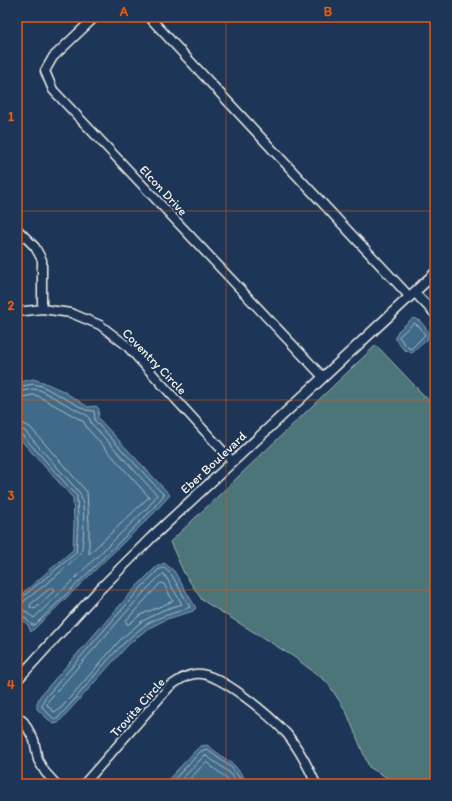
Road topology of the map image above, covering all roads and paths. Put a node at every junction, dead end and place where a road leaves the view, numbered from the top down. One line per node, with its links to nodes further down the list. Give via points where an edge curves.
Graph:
1 (95, 17): 9 (street, Elcon Drive, via 52,57 45,71 53,90)
2 (149, 17): 5 (street)
3 (17, 229): 6 (street, via 35,247 42,260)
4 (435, 273): 5 (street, Eber Boulevard)
5 (411, 294): 8 (street); 9 (street, Eber Boulevard)
6 (42, 309): 7 (street, Coventry Circle); 10 (street, Coventry Circle, via 71,313 100,325 126,345)
7 (17, 312)
8 (435, 314)
9 (323, 377): 10 (street, Eber Boulevard)
10 (233, 462): 11 (street, Eber Boulevard, via 99,590)
11 (17, 680)
12 (17, 716): 13 (street, via 24,722 34,740 38,760)
13 (56, 784)
14 (84, 784): 15 (street, Trovita Circle, via 170,686 196,673 213,676 270,717 304,758)
15 (316, 784)

